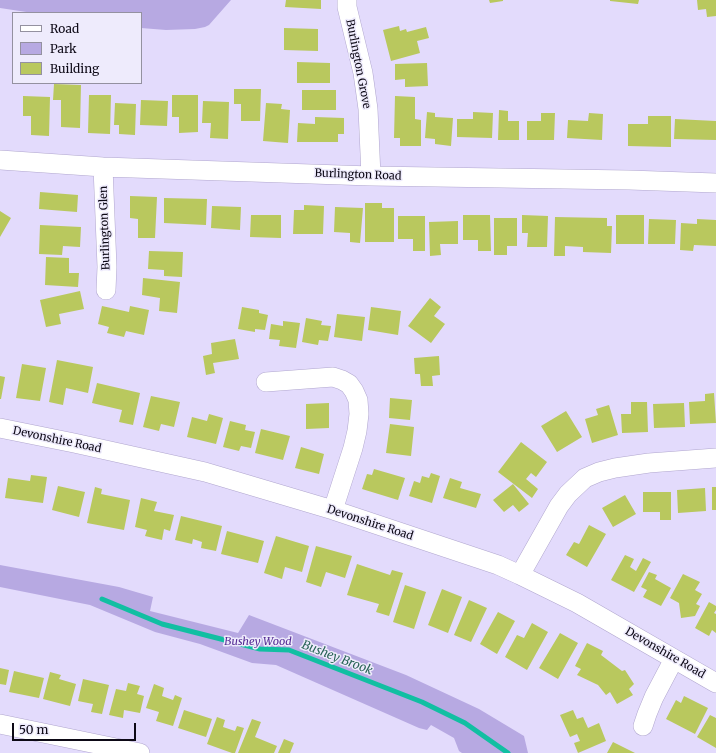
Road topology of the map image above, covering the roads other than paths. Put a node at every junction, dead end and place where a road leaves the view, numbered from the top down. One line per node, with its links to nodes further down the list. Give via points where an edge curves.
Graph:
1 (347, 0): 4 (street, Burlington Grove, via 368,109)
2 (0, 160): 3 (street, Burlington Road)
3 (102, 167): 4 (street, Burlington Road); 6 (street, Burlington Glen)
4 (371, 176): 5 (street, Burlington Road)
5 (716, 183)
6 (106, 290)
7 (266, 382): 10 (street, via 333,377 349,384 354,392 358,400 357,431)
8 (0, 428): 10 (street, Devonshire Road, via 205,472)
9 (716, 458): 11 (street, via 615,468 585,478 559,506)
10 (333, 510): 11 (street, Devonshire Road, via 498,565)
11 (520, 575): 12 (street, Devonshire Road, via 577,603)
12 (674, 658): 13 (street, Devonshire Road); 15 (street)
13 (716, 683)
14 (0, 724): 16 (street)
15 (643, 726)
16 (140, 753)

